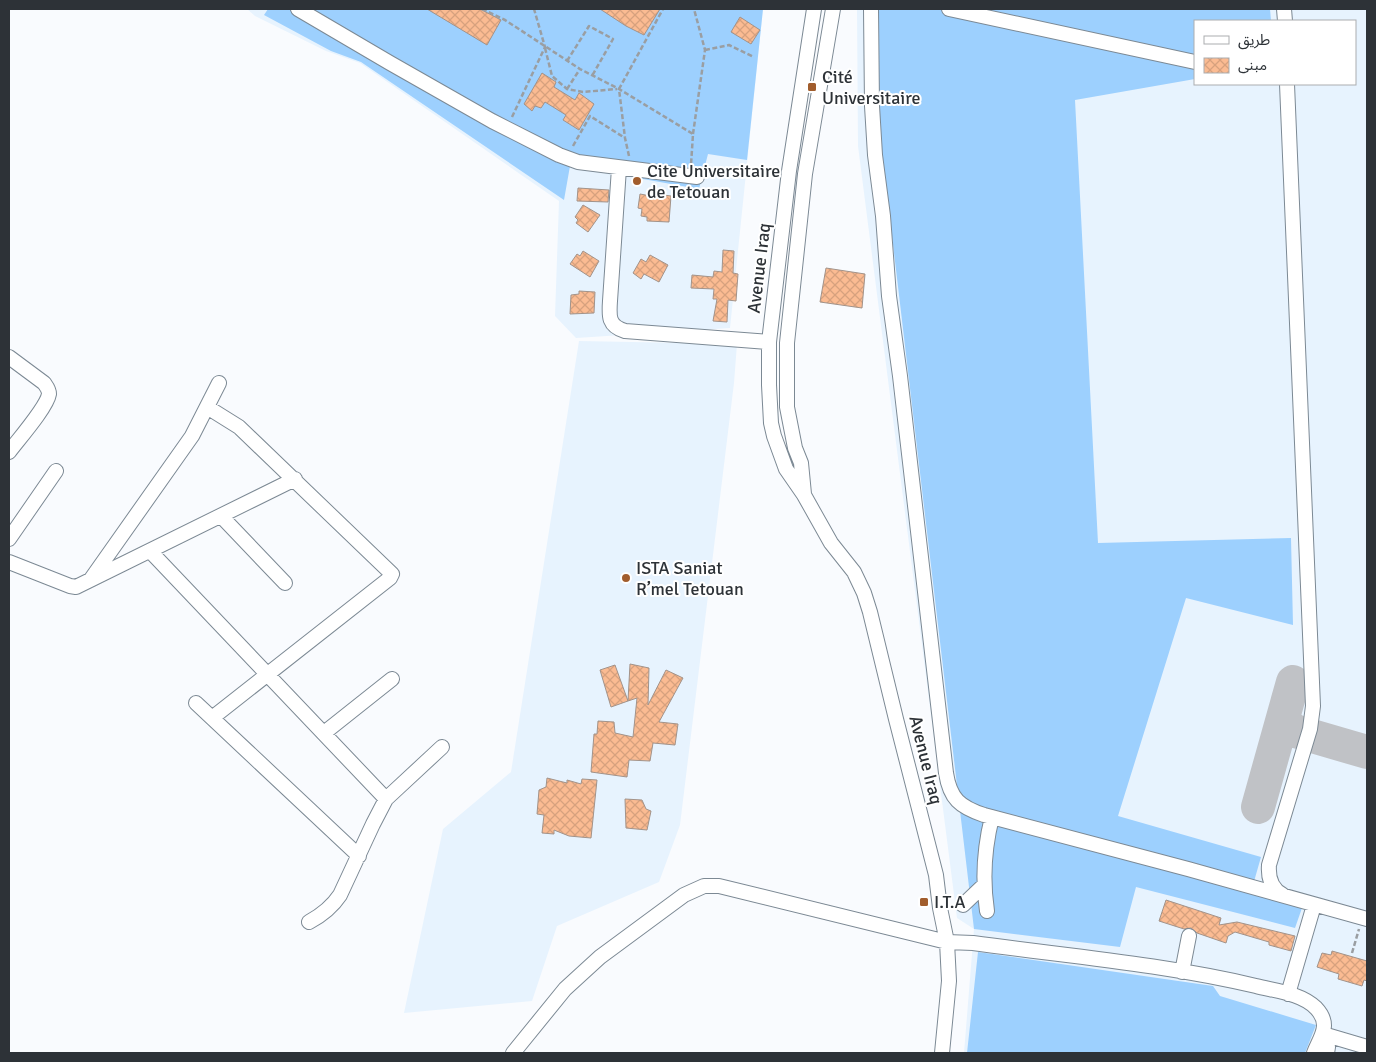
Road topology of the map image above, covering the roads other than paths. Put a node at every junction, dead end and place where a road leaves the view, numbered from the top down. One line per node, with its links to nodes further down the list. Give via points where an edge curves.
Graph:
1 (298, 9): 8 (street, via 532,142 572,161)
2 (814, 9): 10 (street, Avenue Iraq, via 789,171)
3 (834, 9): 17 (street, Avenue Iraq, via 805,174 787,343 787,407 801,463)
4 (871, 9): 31 (street, via 875,155 946,773 953,796 961,805)
5 (949, 9): 6 (street)
6 (1194, 62)
7 (1287, 85): 34 (street, via 1312,718 1269,865 1270,881)
8 (626, 169): 9 (street); 10 (street, via 609,306 614,326 625,331)
9 (693, 177)
10 (769, 342): 17 (street, Avenue Iraq, via 769,406 774,436 786,469)
11 (9, 357): 14 (street, via 44,383 49,394)
12 (219, 383): 13 (street)
13 (207, 407): 16 (street, via 239,427); 22 (street, via 192,436)
14 (9, 452)
15 (56, 471): 19 (street)
16 (295, 480): 18 (street); 24 (street, via 392,574)
17 (804, 495): 41 (street, Avenue Iraq, via 864,593 936,874)
18 (221, 516): 20 (street); 23 (street)
19 (9, 540)
20 (150, 551): 22 (street); 24 (street)
21 (9, 562): 22 (street, via 70,586 76,587)
22 (90, 580)
23 (286, 583)
24 (267, 674): 27 (street); 28 (street)
25 (392, 679): 28 (street)
26 (196, 703): 27 (street)
27 (212, 718): 32 (street)
28 (324, 733): 30 (street)
29 (442, 747): 30 (street)
30 (386, 800): 32 (street)
31 (992, 817): 33 (street, via 984,853); 34 (street)
32 (359, 856): 39 (street, via 334,905)
33 (984, 885): 35 (street); 37 (street)
34 (1285, 896): 36 (street)
35 (963, 905)
36 (1314, 905): 38 (street); 43 (street)
37 (987, 911)
38 (1364, 919)
39 (309, 922)
40 (1189, 936): 42 (street)
41 (948, 942): 42 (street); 46 (street, via 719,886 704,886 684,894 582,972); 47 (street, Avenue Iraq, via 949,980)
42 (1182, 972): 43 (street)
43 (1288, 994): 44 (street, via 1317,1009 1324,1025)
44 (1323, 1034): 45 (street); 48 (street); 49 (street)
45 (1367, 1047)
46 (513, 1053)
47 (942, 1053)
48 (1314, 1053)
49 (1327, 1053)

